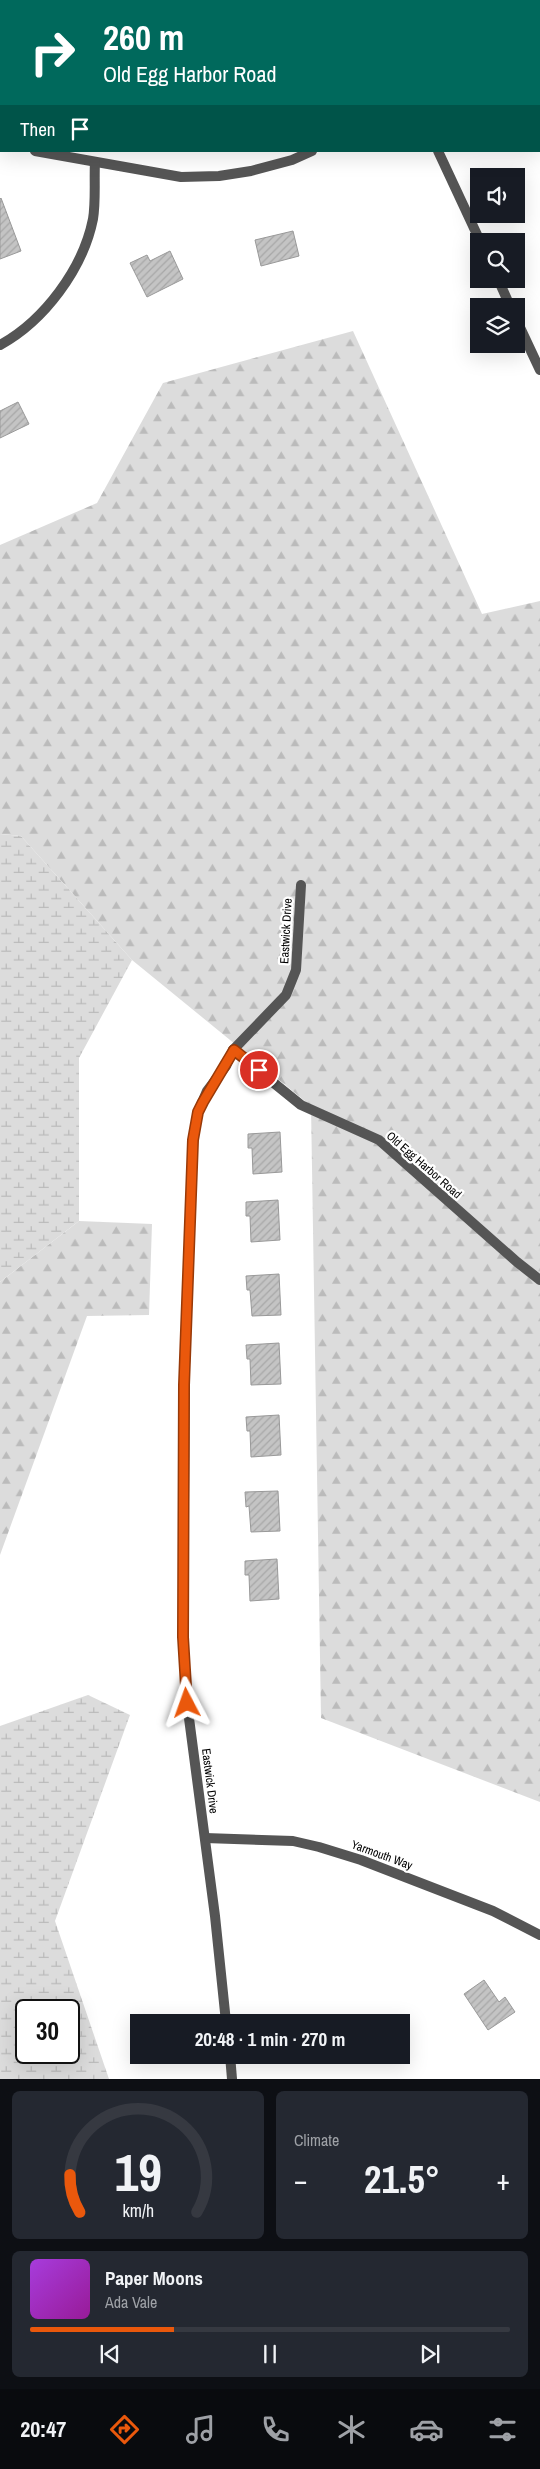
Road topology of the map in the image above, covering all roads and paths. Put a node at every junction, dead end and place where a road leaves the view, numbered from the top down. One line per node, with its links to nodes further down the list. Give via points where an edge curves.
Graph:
1 (40, 152): 4 (street)
2 (310, 152): 4 (street, via 292,160 219,176 181,176)
3 (438, 152): 5 (street)
4 (95, 162): 7 (street, via 93,219 80,257 65,284 42,312 15,337)
5 (476, 233)
6 (525, 338): 8 (street)
7 (0, 345)
8 (540, 370)
9 (301, 885): 10 (street, Eastwick Drive, via 296,970 286,995)
10 (234, 1050): 11 (street, Old Egg Harbor Road, via 301,1106 379,1140); 12 (street, Eastwick Drive, via 198,1112 192,1159 185,1366 183,1637 187,1703)
11 (540, 1280)
12 (205, 1838): 13 (street, Yarmouth Way, via 294,1842 319,1847 493,1911); 14 (street, Eastwick Drive)
13 (540, 1935)
14 (225, 2014)
15 (231, 2064): 16 (street)
16 (232, 2079)

